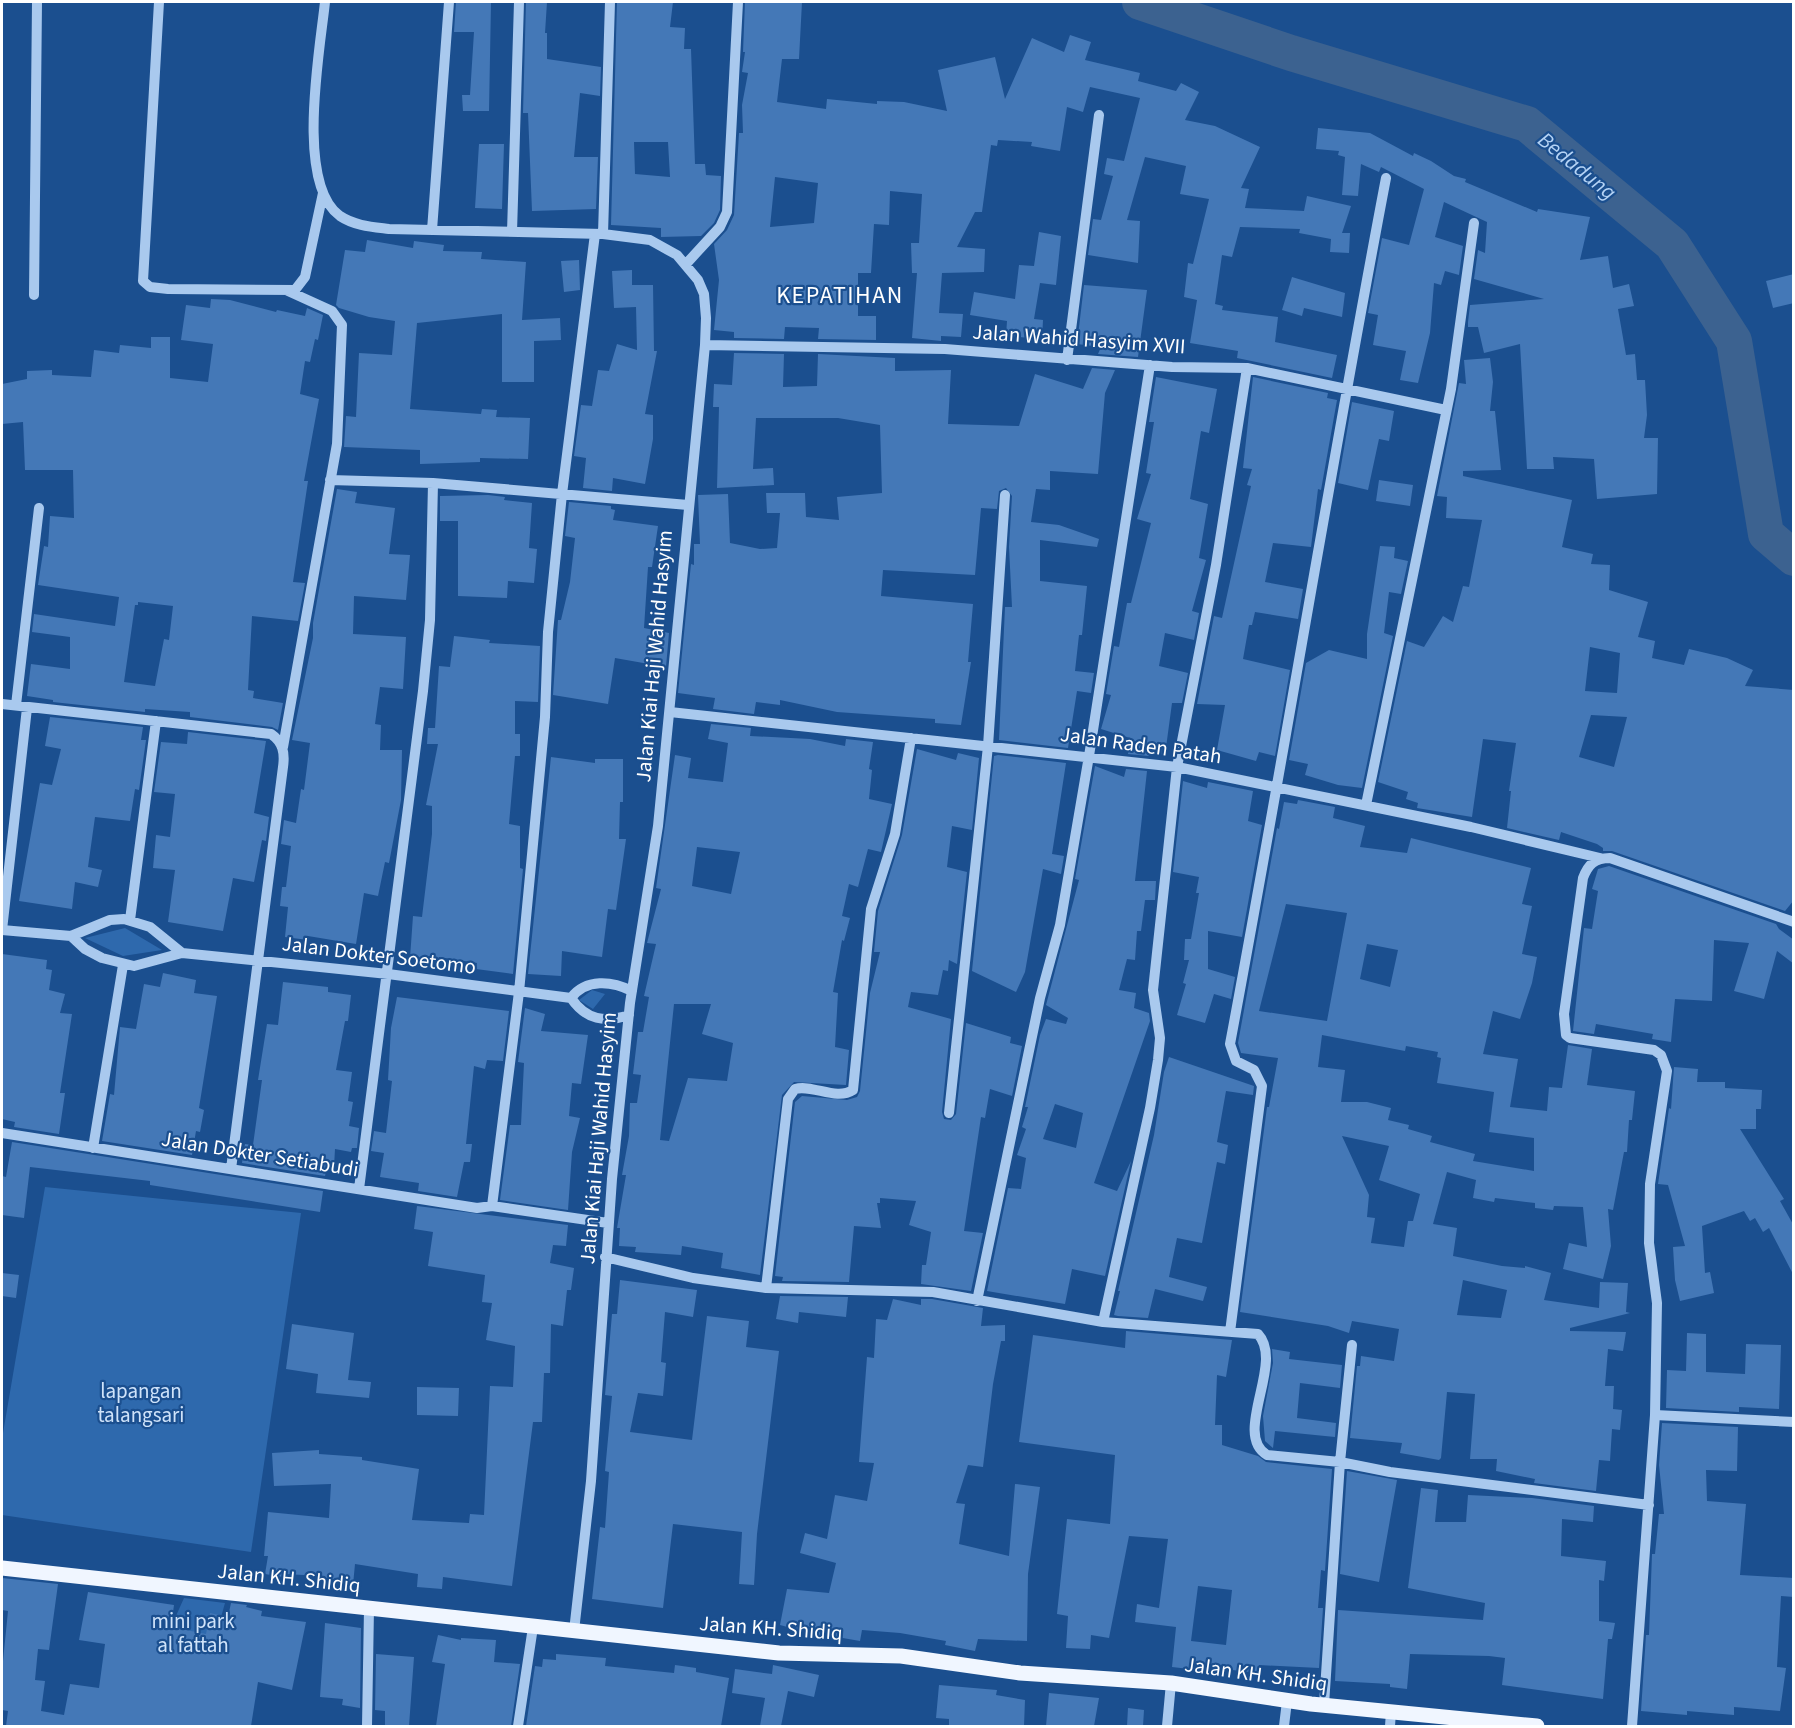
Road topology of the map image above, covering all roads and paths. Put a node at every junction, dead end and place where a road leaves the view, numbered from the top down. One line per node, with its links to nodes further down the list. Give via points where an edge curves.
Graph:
1 (37, 2): 17 (street)
2 (159, 2): 16 (street, via 144,281 150,288)
3 (325, 2): 10 (street, Jalan Kiai Haji Wahid Hasyim, via 314,155)
4 (449, 2): 12 (street)
5 (519, 2): 13 (street)
6 (610, 2): 14 (street)
7 (738, 2): 15 (street, via 727,212 720,227)
8 (1099, 115): 19 (street)
9 (1386, 178): 22 (street)
10 (323, 192): 12 (street, Jalan Kiai Haji Wahid Hasyim, via 340,216 362,225); 16 (street, via 305,278 295,290)
11 (1474, 223): 23 (street)
12 (432, 230): 13 (street, Jalan Kiai Haji Wahid Hasyim)
13 (512, 232): 14 (street, Jalan Kiai Haji Wahid Hasyim)
14 (599, 234): 15 (street, Jalan Kiai Haji Wahid Hasyim, via 650,240); 26 (street)
15 (686, 264): 18 (street, Jalan Kiai Haji Wahid Hasyim, via 704,294)
16 (288, 291): 24 (street, via 332,311 342,325 337,444)
17 (34, 295)
18 (705, 345): 19 (street, Jalan Wahid Hasyim XVII, via 945,349); 28 (street, Jalan Kiai Haji Wahid Hasyim)
19 (1067, 360): 20 (street, Jalan Wahid Hasyim XVII)
20 (1150, 365): 21 (street, Jalan Wahid Hasyim XVII); 37 (street)
21 (1246, 369): 22 (street, Jalan Wahid Hasyim XVII); 38 (street, via 1216,565)
22 (1346, 389): 23 (street, Jalan Wahid Hasyim XVII); 39 (street)
23 (1446, 410): 40 (street)
24 (330, 480): 25 (street); 36 (street)
25 (433, 483): 26 (street); 49 (street, via 430,620)
26 (562, 494): 28 (street); 51 (street)
27 (1005, 495): 35 (street)
28 (688, 505): 32 (street, Jalan Kiai Haji Wahid Hasyim)
29 (39, 508): 31 (street)
30 (2, 704): 31 (street)
31 (22, 706): 33 (street); 44 (street)
32 (669, 712): 34 (street, Jalan Raden Patah); 50 (street, Jalan Kiai Haji Wahid Hasyim, via 658,826)
33 (156, 721): 36 (street, via 271,734); 42 (street)
34 (911, 738): 35 (street, Jalan Raden Patah); 62 (street, via 895,834 871,909 853,1090 843,1094 802,1087 795,1089 788,1099)
35 (988, 746): 37 (street, Jalan Raden Patah); 54 (street)
36 (283, 748): 47 (street)
37 (1089, 756): 38 (street, Jalan Raden Patah); 63 (street, via 1060,925 1040,998)
38 (1177, 767): 39 (street, Jalan Raden Patah); 64 (street, via 1153,990 1160,1038 1158,1060)
39 (1278, 786): 40 (street, Jalan Raden Patah); 65 (street, via 1230,1044 1236,1061 1254,1070 1262,1086)
40 (1366, 805): 41 (street, Jalan Raden Patah)
41 (1600, 858): 43 (street, Jalan Raden Patah, via 1636,866); 67 (street, via 1587,867 1583,878 1563,1028 1570,1038 1654,1050 1660,1054 1666,1071 1650,1184 1649,1243 1657,1303)
42 (130, 921): 45 (street, via 110,920); 46 (street, via 150,927)
43 (1794, 922)
44 (2, 930): 45 (street)
45 (71, 936): 48 (street, Jalan Dokter Soetomo, via 85,949)
46 (182, 953): 47 (street, Jalan Dokter Soetomo); 48 (street, Jalan Dokter Soetomo, via 142,965)
47 (259, 960): 49 (street, Jalan Dokter Soetomo); 57 (street)
48 (123, 964): 56 (street)
49 (388, 974): 51 (street, Jalan Dokter Soetomo); 58 (street)
50 (632, 991): 52 (street, via 596,983); 53 (street, Jalan Kiai Haji Wahid Hasyim)
51 (519, 992): 52 (street, Jalan Dokter Soetomo); 59 (street)
52 (571, 998): 53 (street, via 585,1014 599,1020)
53 (629, 1016): 60 (street, Jalan Kiai Haji Wahid Hasyim)
54 (950, 1113)
55 (2, 1133): 56 (street, Jalan Dokter Setiabudi)
56 (93, 1148): 57 (street, Jalan Dokter Setiabudi)
57 (231, 1169): 58 (street, Jalan Dokter Setiabudi)
58 (359, 1189): 59 (street, Jalan Dokter Setiabudi, via 477,1208)
59 (492, 1206): 60 (street, Jalan Dokter Setiabudi)
60 (608, 1223): 61 (street, Jalan Kiai Haji Wahid Hasyim)
61 (605, 1257): 62 (street, via 693,1278); 74 (street, Jalan Kiai Haji Wahid Hasyim, via 591,1481)
62 (766, 1288): 63 (street, via 933,1293)
63 (977, 1301): 64 (street)
64 (1103, 1322): 65 (street)
65 (1230, 1332): 69 (street, via 1258,1334 1265,1346 1262,1394 1252,1432 1258,1450 1267,1455)
66 (1352, 1345): 69 (street)
67 (1655, 1415): 68 (street); 70 (street)
68 (1794, 1422)
69 (1340, 1462): 70 (street); 77 (street)
70 (1649, 1505): 85 (street)
71 (2, 1568): 72 (main road, Jalan KH. Shidiq)
72 (369, 1608): 73 (main road, Jalan KH. Shidiq); 80 (street)
73 (533, 1627): 74 (main road, Jalan KH. Shidiq); 81 (street)
74 (574, 1631): 75 (main road, Jalan KH. Shidiq, via 779,1653 901,1656 1020,1673)
75 (1171, 1683): 76 (main road, Jalan KH. Shidiq); 82 (street)
76 (1287, 1701): 77 (main road, Jalan KH. Shidiq); 83 (street)
77 (1324, 1705): 78 (main road, Jalan KH. Shidiq)
78 (1391, 1719): 79 (main road, Jalan KH. Shidiq)
79 (1510, 1725): 84 (main road, Jalan KH. Shidiq)
80 (367, 1726)
81 (518, 1726)
82 (1167, 1726)
83 (1284, 1726)
84 (1538, 1726)
85 (1632, 1726)

